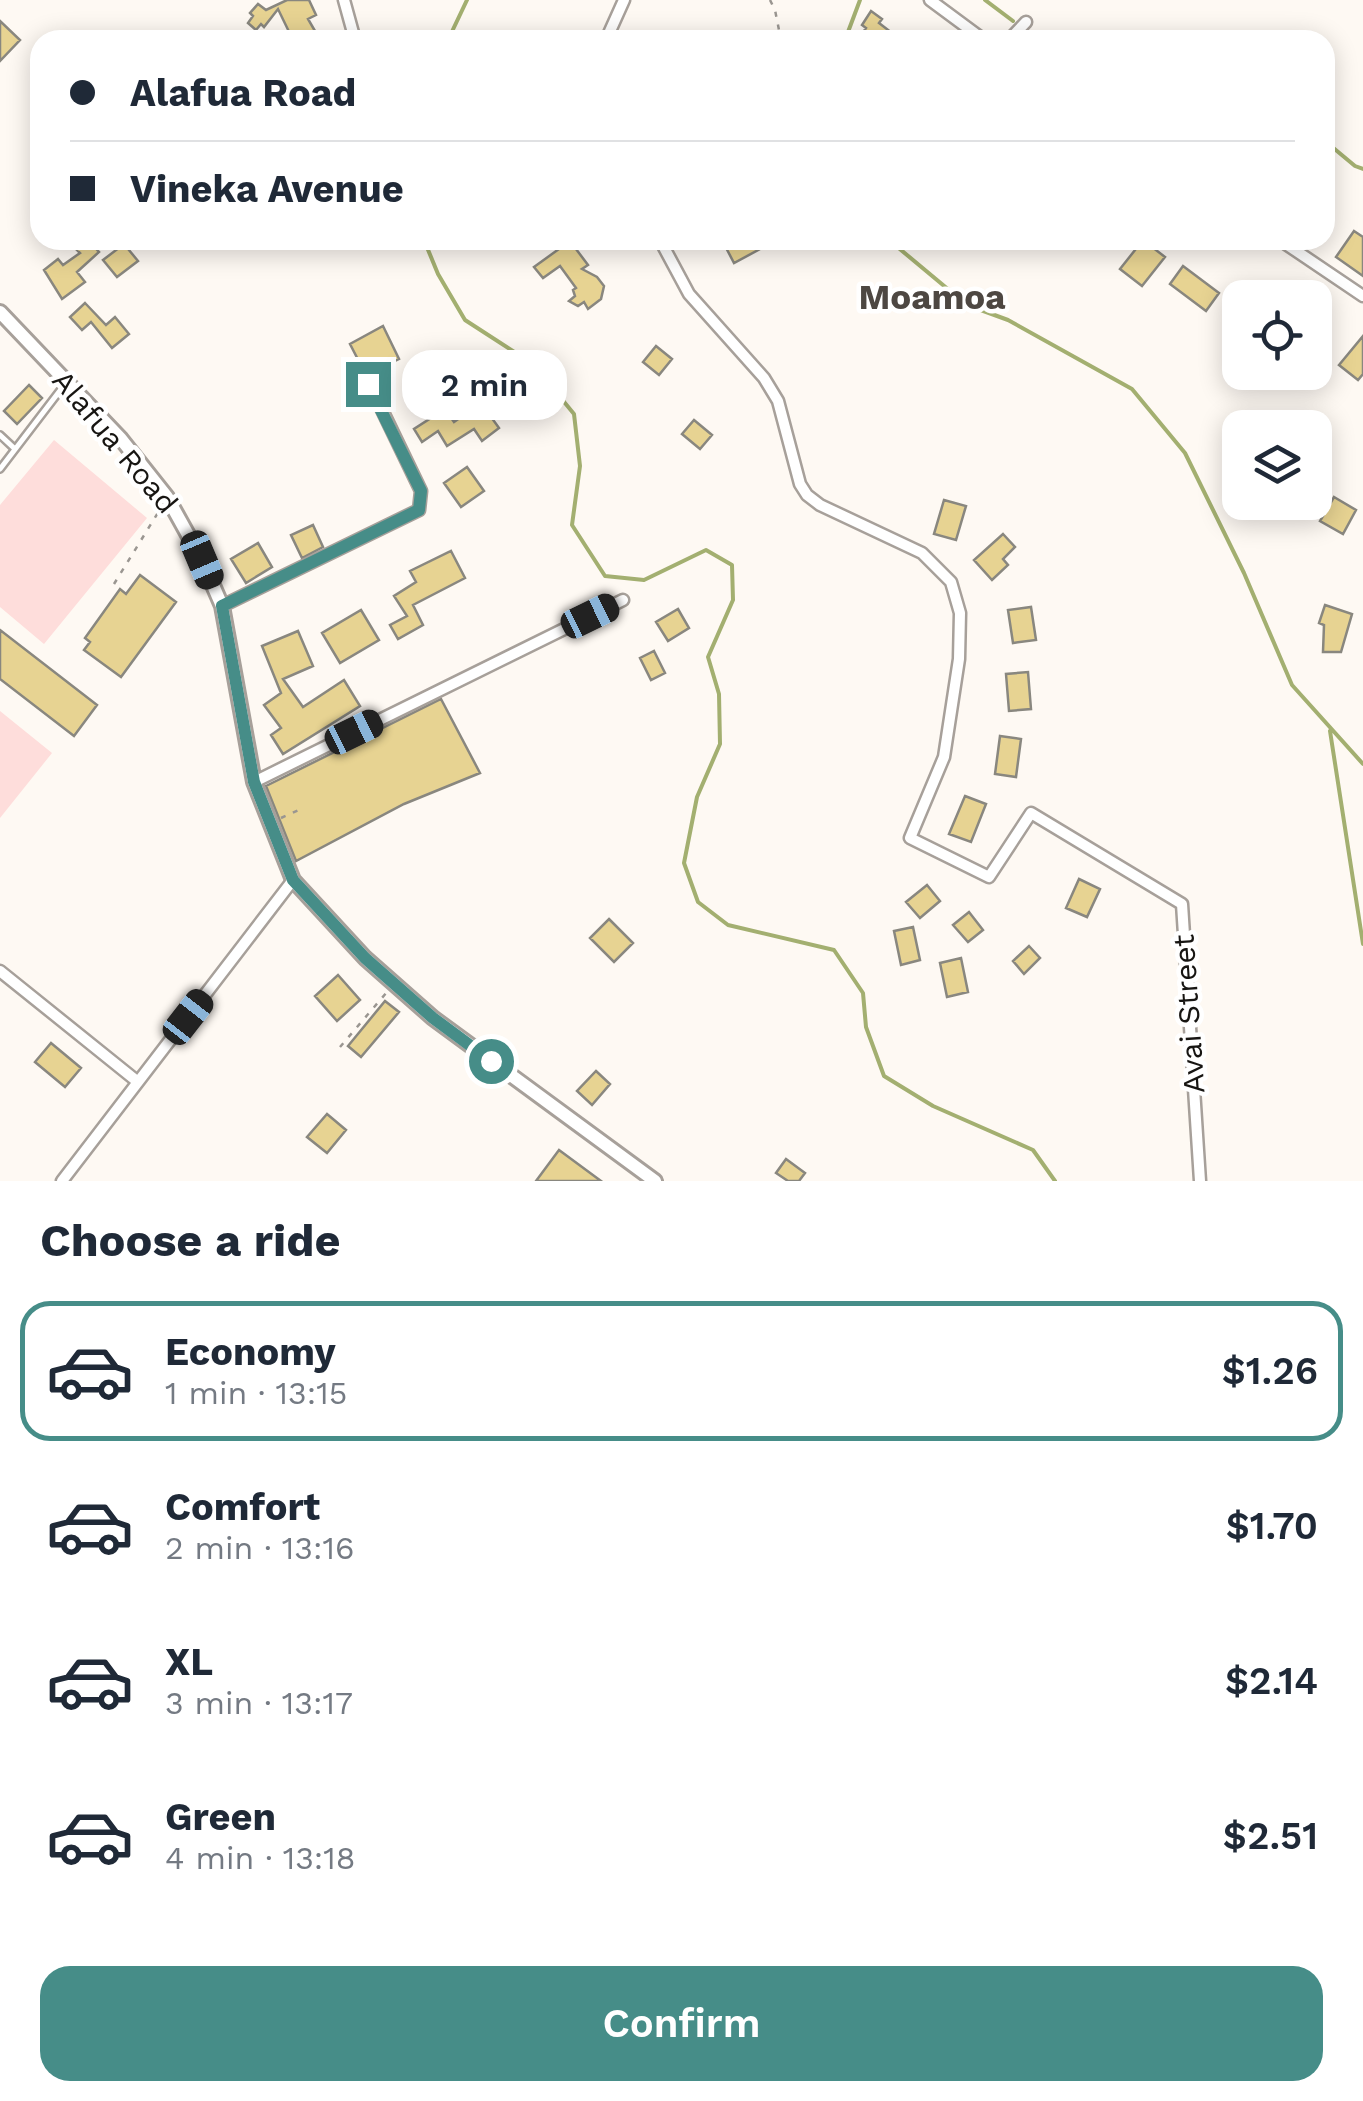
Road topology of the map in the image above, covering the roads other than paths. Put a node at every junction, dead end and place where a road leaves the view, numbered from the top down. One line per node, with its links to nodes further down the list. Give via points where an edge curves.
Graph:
1 (344, 0): 5 (street)
2 (624, 0): 6 (street)
3 (930, 0): 7 (street)
4 (1026, 22): 8 (street)
5 (352, 30)
6 (610, 30)
7 (970, 30)
8 (1018, 30)
9 (665, 250): 26 (street, Avai Street, via 689,294 778,401 806,495 922,552 951,582 960,613 959,659 944,756 910,838 990,878 1031,813 1182,904)
10 (1295, 250): 11 (street)
11 (1363, 296)
12 (0, 312): 13 (street, Alafua Road)
13 (66, 382): 16 (lane); 19 (street, Alafua Road, via 167,497)
14 (368, 384): 19 (street, via 421,491 419,510)
15 (0, 435): 16 (lane)
16 (16, 449): 17 (lane)
17 (0, 469)
18 (623, 600): 20 (street)
19 (222, 606): 20 (street, Alafua Road)
20 (254, 782): 21 (street, Alafua Road)
21 (293, 880): 23 (street); 25 (street, Alafua Road, via 365,958 433,1018)
22 (0, 971): 23 (street)
23 (138, 1082): 24 (street)
24 (62, 1181)
25 (655, 1181)
26 (1200, 1181)

